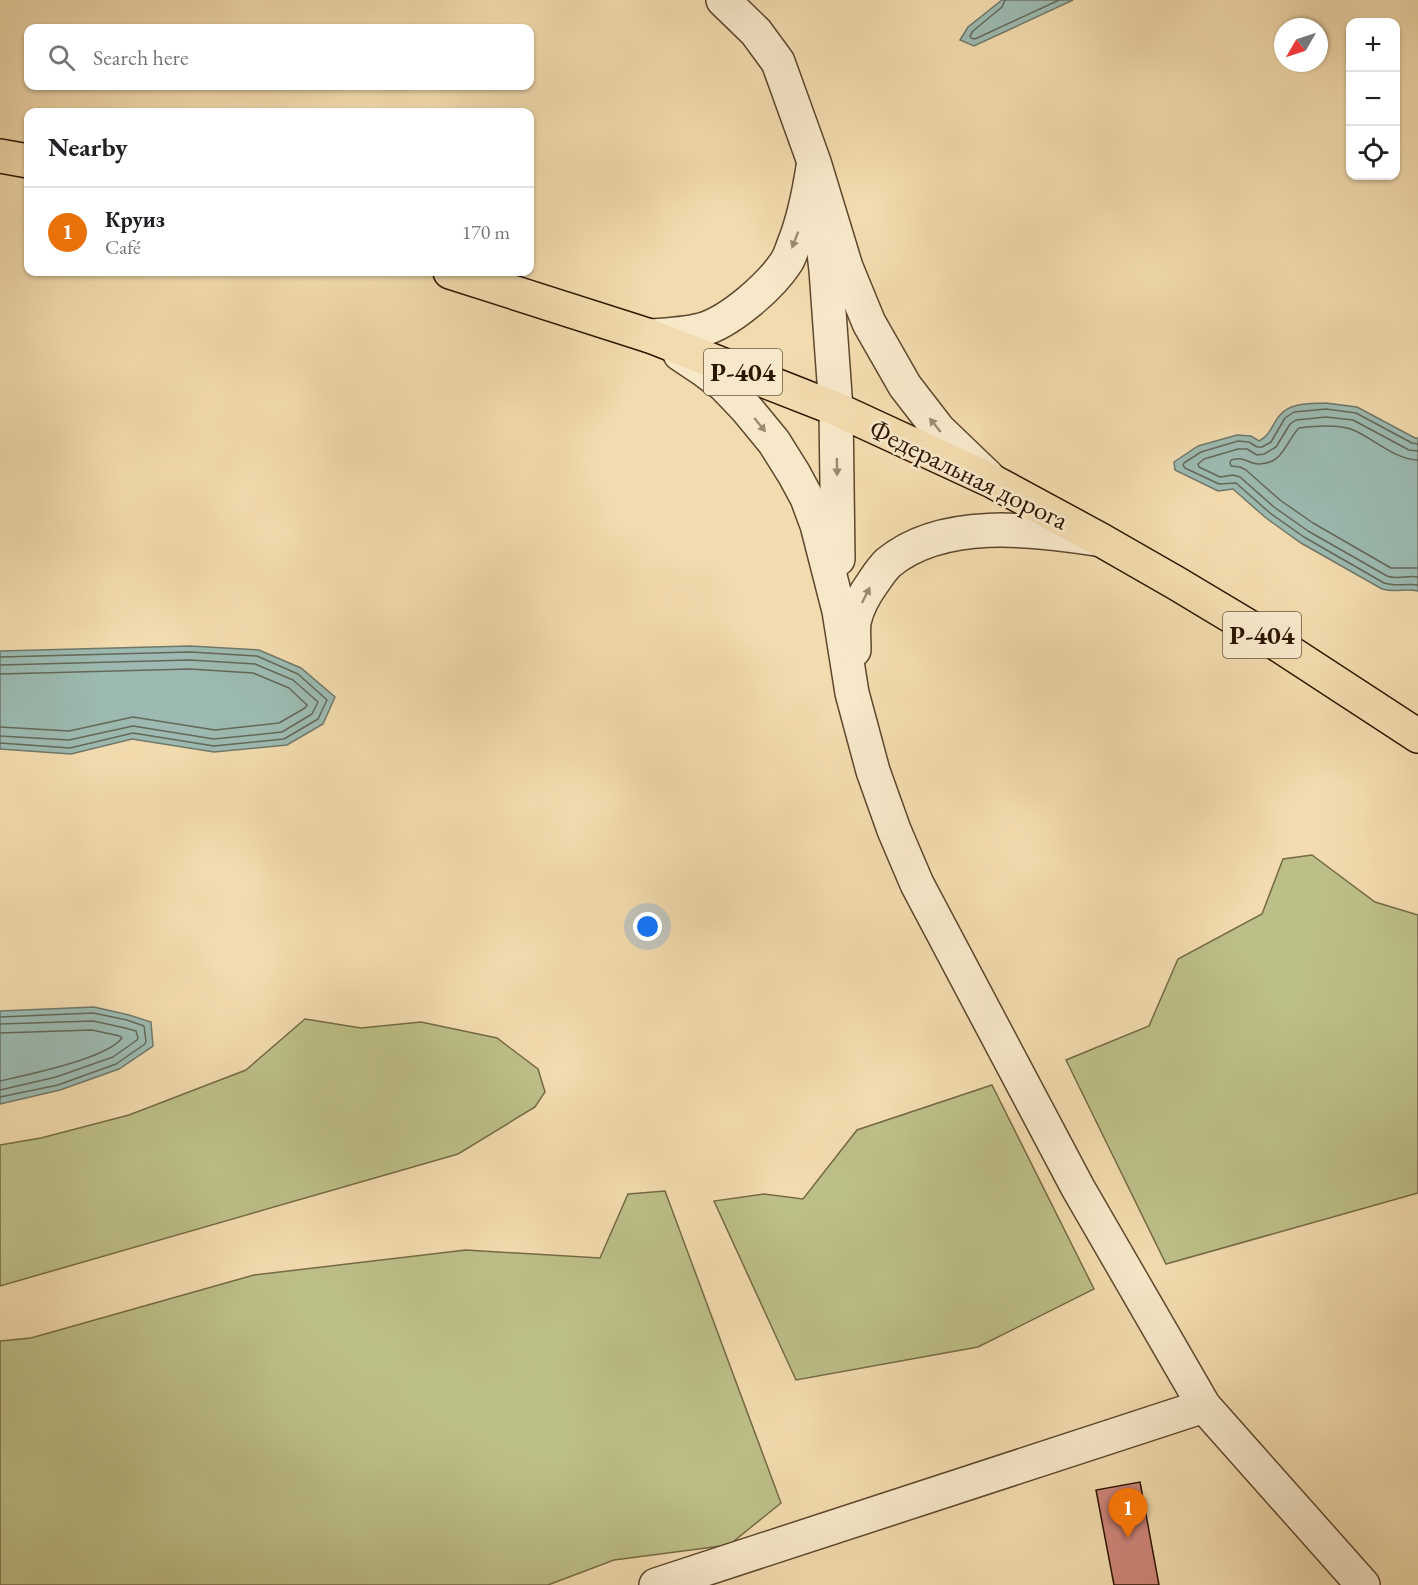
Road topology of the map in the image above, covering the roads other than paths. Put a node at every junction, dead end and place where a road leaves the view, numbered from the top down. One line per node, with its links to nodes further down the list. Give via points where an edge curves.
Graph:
1 (723, 0): 3 (street, via 756,32)
2 (756, 0): 3 (street)
3 (778, 62): 6 (street)
4 (0, 156): 5 (highway)
5 (24, 160)
6 (814, 162): 8 (street, one-way to 8, via 800,229 787,261 766,286 717,324 702,330); 9 (street); 10 (street, one-way to 6, via 939,430 905,386 869,323 846,267)
7 (462, 276): 8 (highway, Р-404)
8 (650, 336): 9 (highway, Р-404); 12 (street, one-way to 12, via 724,386 774,442 818,525)
9 (836, 409): 10 (highway, Федеральная дорога / Р-404); 12 (street, one-way to 12)
10 (992, 481): 11 (highway, Федеральная дорога / Р-404)
11 (1101, 540): 13 (street, one-way to 11, via 854,622 866,591 887,564 919,544 960,533 1010,529); 14 (highway, Р-404, via 1271,640)
12 (838, 611): 13 (street)
13 (852, 693): 15 (street, via 873,771 917,884 1078,1188)
14 (1418, 736)
15 (1204, 1406): 16 (street); 17 (street)
16 (656, 1585)
17 (1363, 1585)

